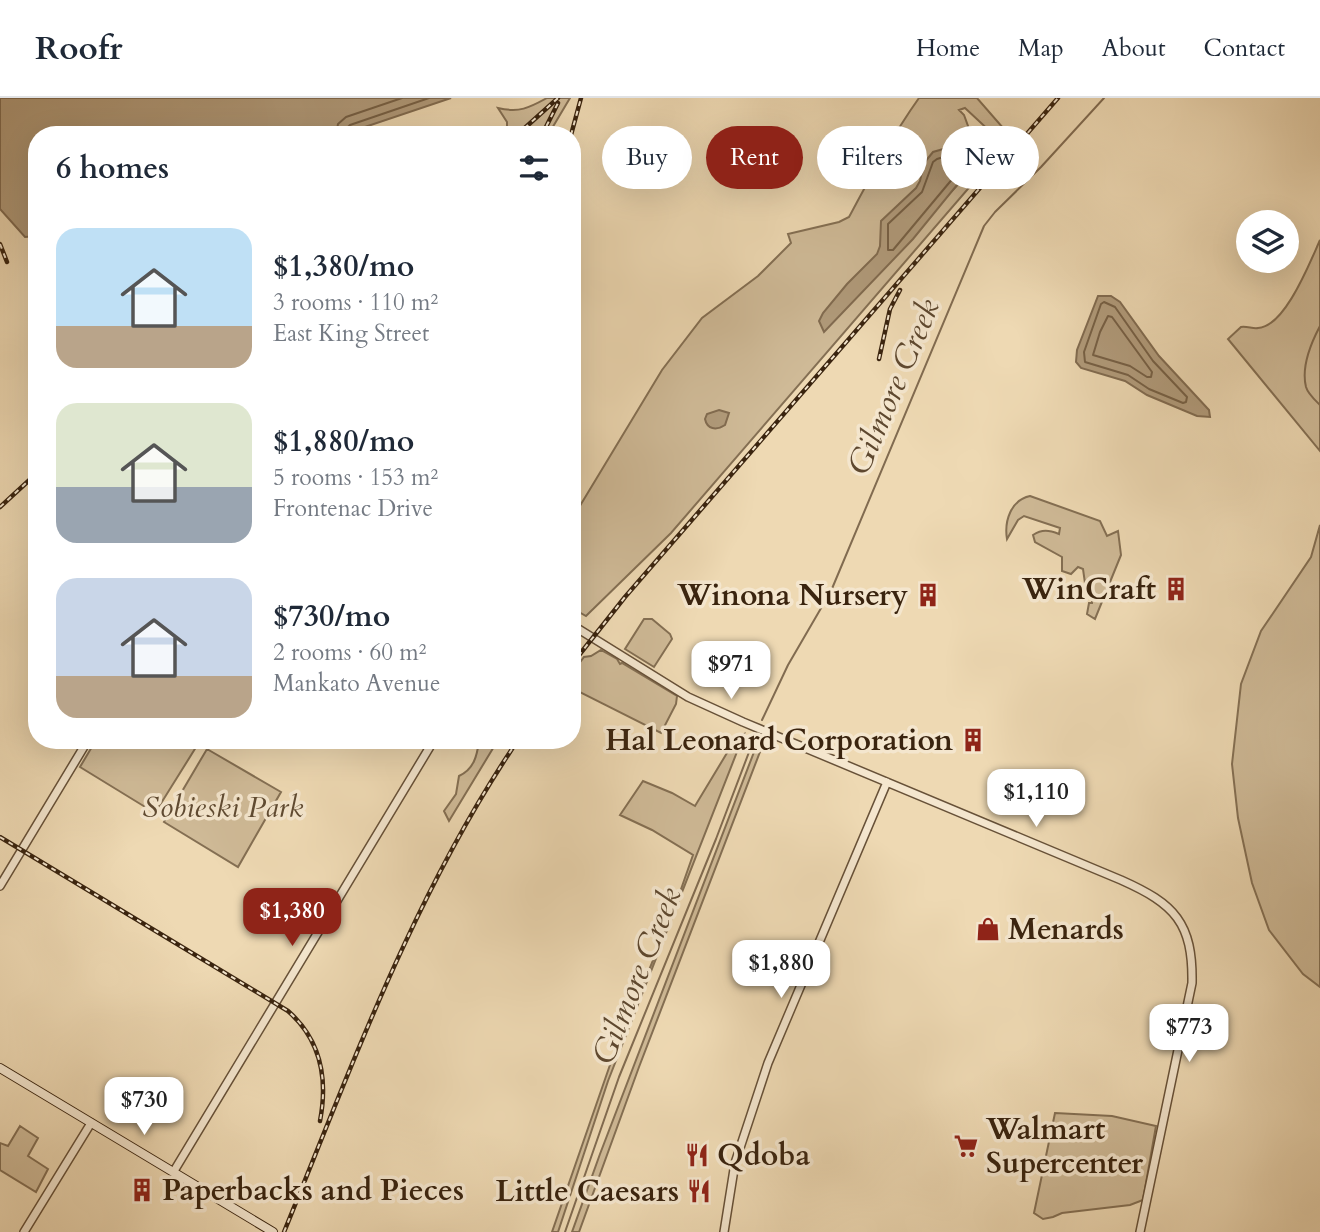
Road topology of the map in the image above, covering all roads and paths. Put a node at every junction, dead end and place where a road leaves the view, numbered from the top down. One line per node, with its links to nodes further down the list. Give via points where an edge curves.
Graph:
1 (581, 631): 4 (street, via 688,697)
2 (83, 749): 5 (street)
3 (429, 749): 8 (street)
4 (887, 782): 11 (street, via 768,1063 735,1163); 12 (street, via 1150,892 1168,905 1180,922 1192,957 1192,983)
5 (0, 886)
6 (0, 1068): 7 (main road)
7 (91, 1123): 8 (main road); 9 (street)
8 (174, 1171): 10 (main road)
9 (24, 1232)
10 (273, 1232)
11 (723, 1232)
12 (1140, 1232)

